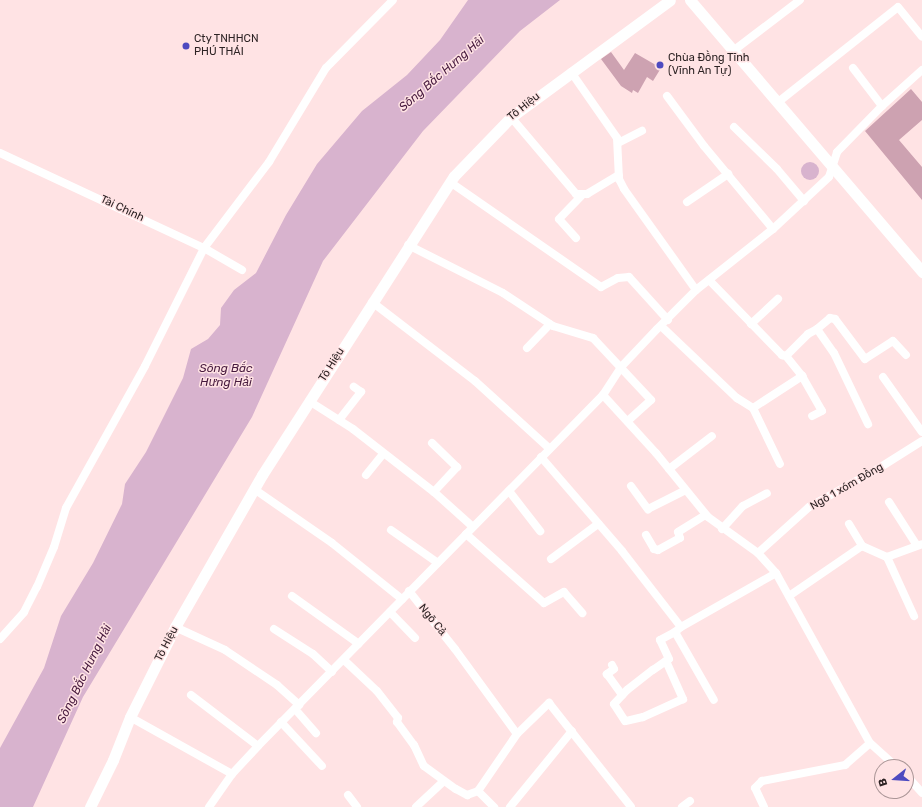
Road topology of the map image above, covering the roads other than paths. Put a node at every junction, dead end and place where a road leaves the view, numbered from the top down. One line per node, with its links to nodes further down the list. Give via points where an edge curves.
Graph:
1 (393, 0): 28 (street, via 326,68 269,162)
2 (670, 0): 9 (main road, Tô Hiệu)
3 (690, 0): 6 (main road)
4 (800, 0): 6 (street)
5 (922, 36): 11 (street, via 898,7)
6 (733, 51): 11 (main road)
7 (853, 68): 12 (street)
8 (922, 70): 12 (street)
9 (571, 72): 13 (main road, Tô Hiệu); 16 (street, via 593,99)
10 (667, 96): 19 (street)
11 (777, 102): 18 (main road)
12 (882, 106): 18 (street, via 837,152)
13 (511, 117): 21 (main road, Tô Hiệu, via 484,142); 22 (street, via 576,194)
14 (734, 127): 23 (street, via 777,169)
15 (642, 131): 16 (street)
16 (618, 143): 20 (street)
17 (0, 153): 28 (street, Tài Chính)
18 (832, 167): 23 (street, via 829,177); 30 (main road)
19 (728, 174): 24 (street); 25 (street)
20 (619, 175): 22 (street); 32 (street, via 624,190)
21 (450, 182): 27 (main road, Tô Hiệu); 35 (street, via 601,287 618,278 629,277)
22 (582, 196): 26 (street, via 559,219)
23 (804, 201): 25 (street)
24 (687, 202)
25 (773, 229): 31 (street)
26 (576, 238)
27 (408, 246): 34 (main road, Tô Hiệu); 36 (street, via 503,293)
28 (204, 248): 29 (street, Tài Chính); 98 (street, via 145,366 66,508 54,548 24,612)
29 (242, 270)
30 (922, 272)
31 (709, 280): 32 (street); 37 (street)
32 (696, 290): 35 (street)
33 (778, 299): 37 (street)
34 (372, 302): 48 (main road, Tô Hiệu); 58 (street, via 475,381)
35 (668, 320): 38 (street)
36 (550, 324): 40 (street); 43 (street, via 594,338)
37 (751, 324): 42 (street)
38 (661, 326): 43 (street); 49 (street, via 737,398)
39 (817, 329): 41 (street, via 830,318 835,319 865,359 893,341); 42 (street, via 808,334); 53 (street, via 834,353)
40 (527, 348)
41 (906, 355)
42 (786, 356): 44 (street)
43 (622, 366): 47 (street); 52 (street, via 651,400)
44 (802, 376): 49 (street); 50 (street, via 822,411)
45 (883, 377): 54 (street)
46 (354, 387): 51 (street, via 361,392)
47 (603, 395): 52 (street); 58 (street)
48 (309, 401): 51 (street); 65 (main road, Tô Hiệu)
49 (753, 408): 61 (street)
50 (812, 416)
51 (339, 420): 59 (street)
52 (628, 421): 62 (street)
53 (868, 424)
54 (922, 432)
55 (712, 436): 62 (street)
56 (922, 441): 82 (street, Ngõ 1 xóm Đồng, via 809,507)
57 (432, 443): 68 (street, via 457,466)
58 (549, 448): 60 (street)
59 (383, 454): 63 (street); 68 (street)
60 (541, 457): 66 (street); 72 (street)
61 (780, 464)
62 (669, 469): 67 (street)
63 (366, 474)
64 (631, 486): 67 (street, via 648,509)
65 (254, 489): 90 (street, via 332,543); 94 (main road, Tô Hiệu)
66 (509, 490): 74 (street); 77 (street)
67 (686, 490): 71 (street)
68 (434, 492): 74 (street)
69 (767, 493): 75 (street, via 743,506)
70 (889, 502): 80 (street)
71 (705, 515): 75 (street); 79 (street, via 678,532 680,538 658,550 654,549)
72 (598, 524): 84 (street); 96 (street)
73 (849, 524): 81 (street)
74 (473, 528): 78 (street)
75 (722, 529): 82 (street, via 738,537)
76 (391, 530): 85 (street)
77 (540, 531)
78 (466, 534): 85 (street); 92 (street, via 544,603 564,592)
79 (646, 535)
80 (919, 544): 83 (street)
81 (862, 546): 83 (street); 89 (street)
82 (758, 553): 86 (street)
83 (886, 557): 93 (street)
84 (551, 559)
85 (438, 563): 87 (street)
86 (776, 573): 89 (street); 96 (street)
87 (410, 591): 90 (street); 112 (street, Ngõ Cả)
88 (292, 596): 99 (street)
89 (789, 596): 113 (street)
90 (402, 599): 91 (street)
91 (390, 612): 97 (street); 99 (street)
92 (582, 613)
93 (914, 616)
94 (175, 627): 107 (street, via 225,650 277,685); 108 (main road, Tô Hiệu)
95 (274, 629): 103 (street, via 313,654)
96 (678, 630): 101 (street, via 660,640 669,659); 106 (street)
97 (415, 638)
98 (0, 639)
99 (359, 644): 100 (street)
100 (344, 660): 103 (street); 118 (street, via 377,691 398,718 397,722 414,745 424,766)
101 (666, 661): 105 (street); 105 (street, via 683,700 643,717 625,721 614,704)
102 (612, 665): 105 (street, via 614,669 607,674)
103 (332, 672): 107 (street)
104 (191, 695): 114 (street)
105 (622, 695)
106 (714, 700)
107 (297, 707): 109 (street); 111 (street)
108 (130, 717): 117 (street); 124 (main road, Tô Hiệu)
109 (281, 722): 114 (street); 116 (street)
110 (572, 731): 112 (street, via 549,703); 129 (street); 130 (street)
111 (316, 733)
112 (517, 734): 120 (street)
113 (870, 743): 115 (street); 132 (street, via 846,765 762,781 755,788)
114 (258, 746): 117 (street)
115 (888, 759)
116 (322, 766)
117 (232, 774): 125 (street)
118 (443, 782): 120 (street, via 468,795); 127 (street)
119 (914, 784): 121 (street)
120 (478, 791): 128 (street)
121 (922, 793)
122 (348, 795): 126 (street)
123 (690, 801): 131 (street)
124 (93, 806)
125 (209, 807)
126 (357, 807)
127 (416, 807)
128 (494, 807)
129 (510, 807)
130 (631, 807)
131 (682, 807)
132 (764, 807)

